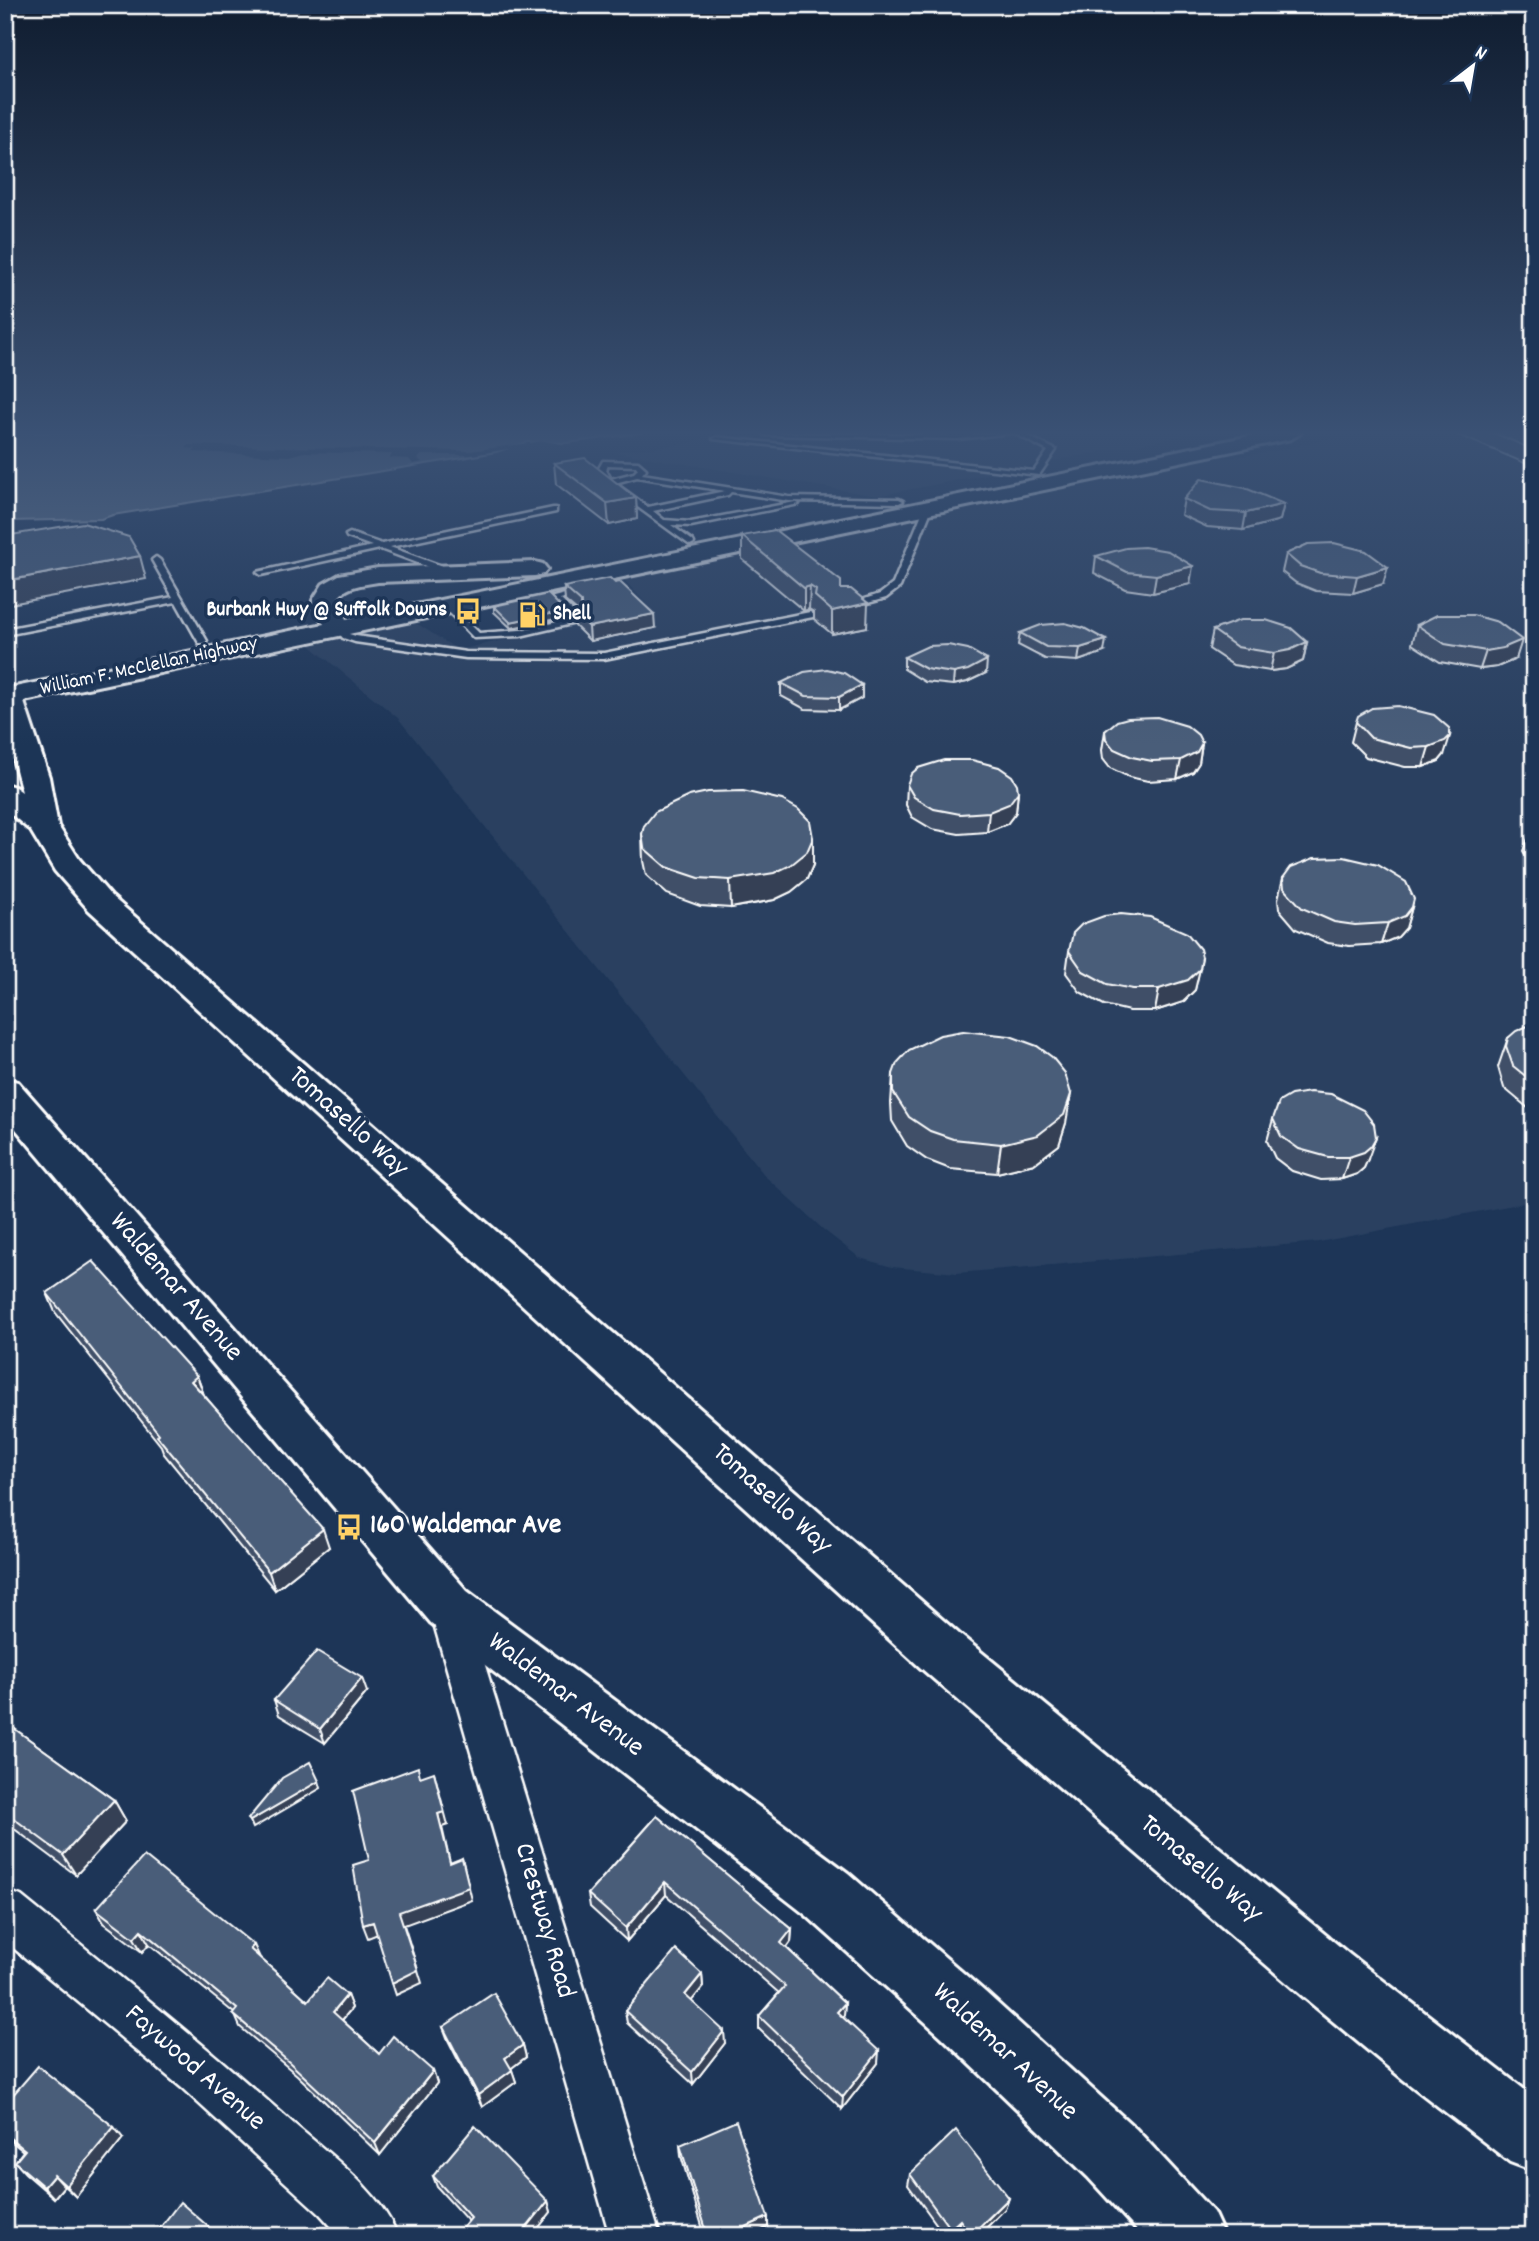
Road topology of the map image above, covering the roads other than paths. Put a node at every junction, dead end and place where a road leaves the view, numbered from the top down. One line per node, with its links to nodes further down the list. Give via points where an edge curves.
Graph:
1 (358, 538): 8 (lane)
2 (422, 538): 8 (lane)
3 (683, 538): 7 (lane)
4 (717, 538): 7 (main road)
5 (766, 538): 12 (main road)
6 (916, 538): 15 (lane, via 897,585 876,599)
7 (690, 543): 12 (main road)
8 (382, 546): 10 (lane); 11 (lane)
9 (156, 559): 13 (lane)
10 (261, 572)
11 (451, 572): 12 (main road); 17 (main road, via 347,580 326,596 325,605)
12 (572, 573): 14 (main road); 14 (lane, via 592,590 554,598 577,620 520,633 477,636); 17 (main road)
13 (178, 599): 18 (lane); 20 (lane)
14 (447, 606): 17 (main road)
15 (845, 608)
16 (810, 615): 17 (lane, via 604,656 461,654 355,639 346,636)
17 (335, 621): 19 (main road)
18 (5, 632)
19 (283, 632): 20 (main road, William F. McClellan Highway); 21 (main road, William F. McClellan Highway)
20 (202, 641): 21 (main road, William F. McClellan Highway)
21 (7, 691): 23 (main road, Tomasello Way, via 34,777)
22 (5, 793): 23 (main road, Tomasello Way)
23 (43, 826): 27 (main road, Tomasello Way, via 77,878 122,923 940,1651 1328,1977)
24 (5, 1091): 25 (main road, Waldemar Avenue)
25 (449, 1608): 29 (street, Crestway Road); 30 (main road, Waldemar Avenue, via 827,1894 1112,2153)
26 (5, 1912): 28 (street, Faywood Avenue, via 199,2071 338,2196)
27 (1534, 2138)
28 (373, 2236)
29 (635, 2236)
30 (1189, 2236)

